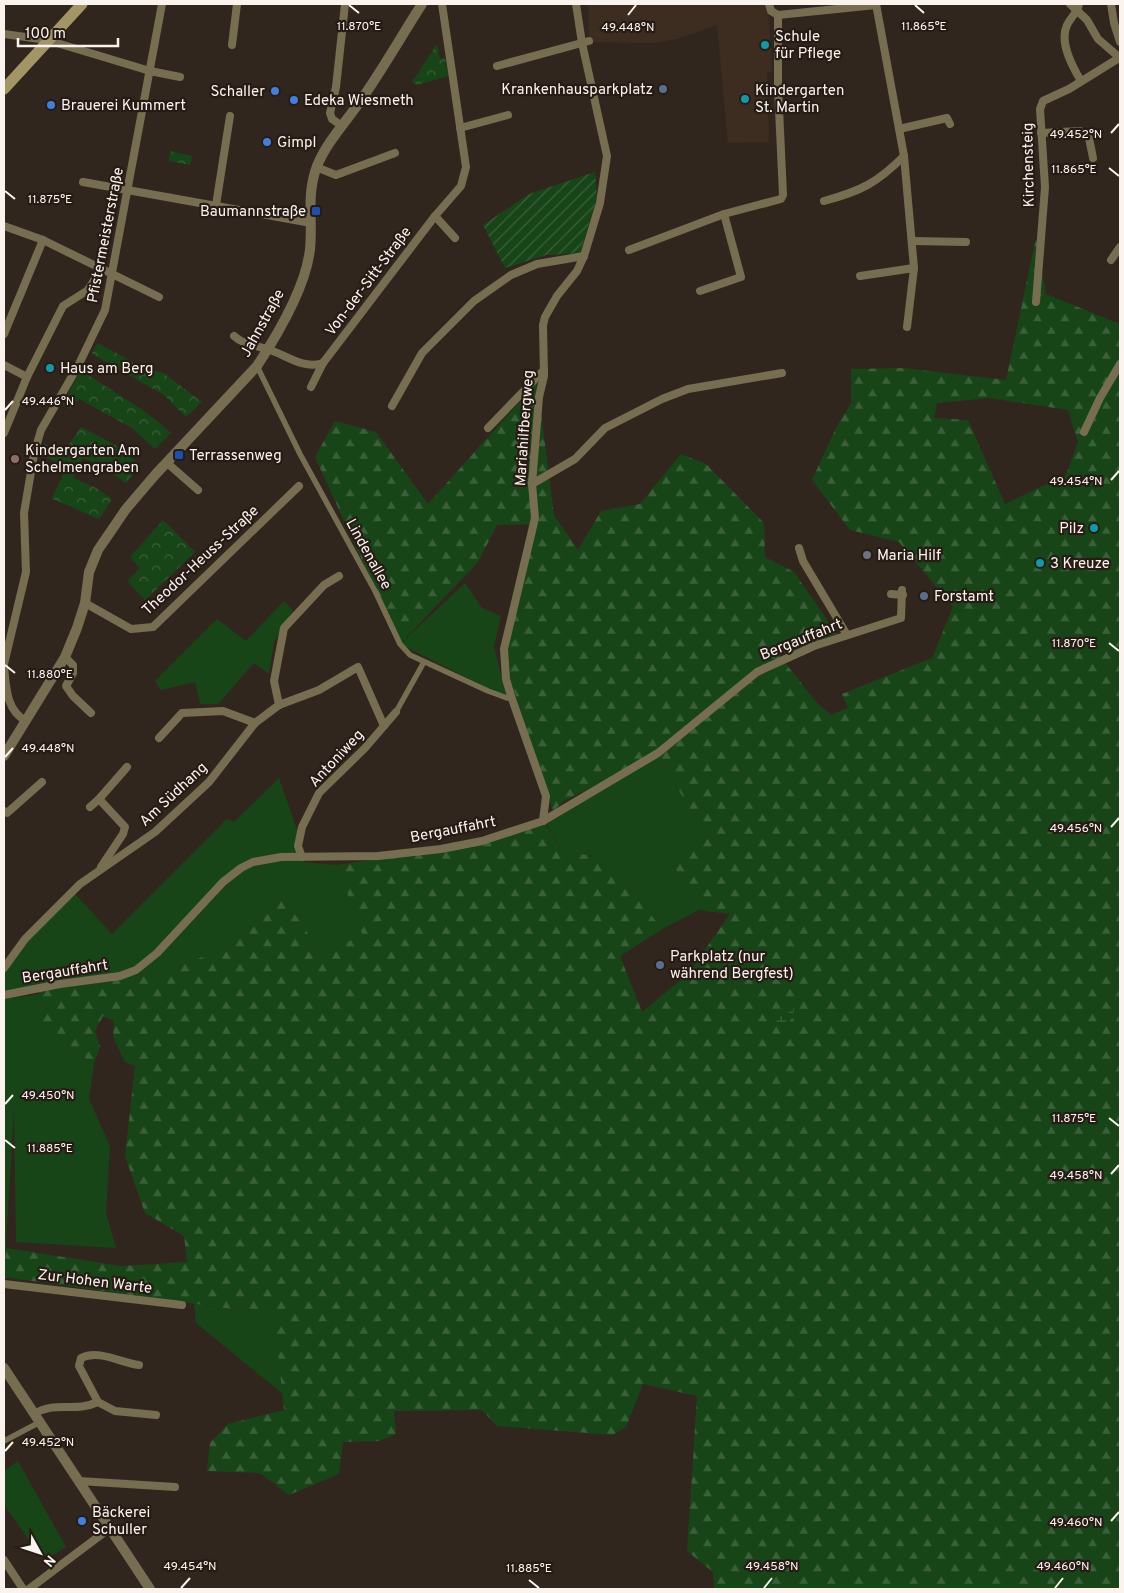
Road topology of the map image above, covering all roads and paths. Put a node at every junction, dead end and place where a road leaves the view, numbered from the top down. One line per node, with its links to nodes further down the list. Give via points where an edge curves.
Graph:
1 (82, 4): 15 (main road)
2 (162, 4): 21 (street, Pfistermeisterstraße)
3 (237, 4): 18 (street)
4 (345, 4): 28 (street, via 330,114 332,120)
5 (422, 4): 28 (street, Jahnstraße)
6 (442, 4): 29 (street, Von-der-Sitt-Straße)
7 (576, 4): 16 (street, Mariahilfbergweg)
8 (769, 4): 13 (street)
9 (876, 4): 13 (street); 30 (street)
10 (1070, 4): 12 (street, Kirchensteig)
11 (1111, 4): 17 (street)
12 (1077, 8): 19 (street, Kirchensteig, via 1098,39); 23 (street, via 1064,38)
13 (778, 16): 40 (street, via 783,195 780,199)
14 (4, 34): 15 (street)
15 (47, 40): 21 (street); 24 (main road)
16 (585, 42): 20 (street); 50 (street, Mariahilfbergweg, via 607,156 600,203)
17 (1120, 42)
18 (232, 45)
19 (1120, 58): 23 (street, Kirchensteig)
20 (497, 66)
21 (150, 71): 22 (street); 37 (street, Pfistermeisterstraße)
22 (180, 77)
23 (1081, 81): 31 (street, Kirchensteig, via 1043,101)
24 (4, 89)
25 (508, 114): 29 (street)
26 (230, 116): 39 (street)
27 (950, 124): 30 (street, via 947,118)
28 (342, 126): 35 (street, Jahnstraße)
29 (460, 128): 41 (street, Von-der-Sitt-Straße, via 466,167 461,186)
30 (899, 129): 33 (street)
31 (1041, 133): 34 (street, via 1080,131 1089,138); 58 (street, Kirchensteig, via 1045,187)
32 (395, 153): 35 (street, via 336,174)
33 (904, 156): 38 (street, via 876,182); 46 (street)
34 (1093, 158)
35 (316, 167): 42 (street, Jahnstraße, via 309,200)
36 (83, 182): 37 (street)
37 (127, 191): 39 (street); 54 (street, Pfistermeisterstraße)
38 (824, 201)
39 (216, 205): 42 (street)
40 (724, 214): 49 (street); 56 (street, via 740,277)
41 (435, 216): 44 (street); 63 (street, Von-der-Sitt-Straße)
42 (311, 223): 62 (street, Jahnstraße, via 310,250 299,287)
43 (4, 226): 45 (street)
44 (455, 238)
45 (43, 240): 52 (street); 60 (street)
46 (912, 241): 47 (street); 53 (street)
47 (966, 242)
48 (1120, 247): 51 (street)
49 (629, 250)
50 (584, 256): 67 (street, Mariahilfbergweg, via 545,317 542,343); 71 (street, via 536,264 510,275 474,301 422,353)
51 (1111, 260)
52 (102, 268): 54 (street); 69 (street, via 88,290 63,306)
53 (914, 268): 55 (street); 59 (street)
54 (113, 274): 57 (street); 86 (street, Pfistermeisterstraße, via 105,310 78,366 41,430 36,446 24,513 26,572)
55 (860, 276)
56 (700, 291)
57 (159, 297)
58 (1036, 302)
59 (907, 327)
60 (4, 334)
61 (234, 336): 62 (street, via 241,343)
62 (268, 349): 63 (street, via 296,362 316,366); 66 (street, Jahnstraße)
63 (323, 363): 70 (street, Von-der-Sitt-Straße)
64 (1120, 364): 74 (street)
65 (4, 365): 69 (street)
66 (257, 366): 75 (street, Jahnstraße); 85 (street, Lindenallee, via 400,644 410,655)
67 (544, 370): 72 (street); 76 (street, Mariahilfbergweg)
68 (782, 373): 76 (street, via 688,389 662,399 604,428 575,459)
69 (27, 377): 73 (street)
70 (311, 387)
71 (392, 406)
72 (488, 428)
73 (4, 430)
74 (1084, 432)
75 (166, 462): 78 (street); 82 (street, Jahnstraße, via 126,509 98,550 89,572)
76 (532, 484): 87 (street, Mariahilfbergweg, via 535,518 504,649)
77 (300, 486): 82 (street, Theodor-Heuss-Straße, via 153,627 131,629)
78 (198, 490)
79 (799, 548): 83 (street, via 803,561)
80 (339, 576): 88 (street, via 324,585 284,628 274,681)
81 (891, 594): 83 (street, Bergauffahrt, via 902,593 901,618)
82 (85, 603): 84 (street, Jahnstraße)
83 (847, 635): 101 (street, Bergauffahrt, via 757,672 658,753)
84 (65, 657): 90 (street, via 73,665 73,673 66,686); 91 (street, Jahnstraße)
85 (424, 662): 87 (street, Lindenallee, via 488,691 507,698); 89 (street)
86 (4, 665): 91 (street, Pfistermeisterstraße, via 7,698 18,717)
87 (511, 696): 101 (street, Mariahilfbergweg, via 546,796)
88 (279, 705): 92 (street, Am Südhang); 93 (street, Am Südhang, via 319,690 358,667)
89 (396, 712): 93 (street, Antoniweg)
90 (91, 713)
91 (26, 721): 95 (street, Jahnstraße)
92 (255, 722): 94 (street, via 223,711 182,712); 103 (street, Am Südhang, via 208,782 155,832)
93 (384, 726): 102 (street, Antoniweg, via 319,792 302,827 298,846)
94 (159, 738)
95 (4, 756)
96 (127, 767): 98 (street)
97 (42, 782): 100 (street, via 7,812)
98 (99, 798): 99 (street); 103 (street, Am Südhang, via 124,827 123,834)
99 (90, 807)
100 (4, 811)
101 (543, 822): 102 (street, Bergauffahrt, via 482,841 441,849 378,856)
102 (302, 857): 105 (street, Bergauffahrt, via 253,862 232,874 136,970 120,976)
103 (97, 873): 104 (street, Am Südhang, via 80,884 25,939)
104 (4, 968)
105 (4, 995)
106 (4, 1284): 107 (street, Zur Hohen Warte)
107 (182, 1305)
108 (139, 1364): 110 (street, via 130,1364 119,1358 88,1355 81,1358 79,1366)
109 (4, 1368): 112 (street)
110 (98, 1402): 111 (street, via 115,1411); 112 (street, via 86,1408 47,1406)
111 (156, 1416)
112 (37, 1418): 113 (street); 114 (street)
113 (4, 1441)
114 (79, 1481): 115 (street); 116 (street)
115 (176, 1486)
116 (110, 1528): 119 (street); 120 (street)
117 (4, 1560): 118 (street)
118 (23, 1589)
119 (29, 1589)
120 (150, 1589)

